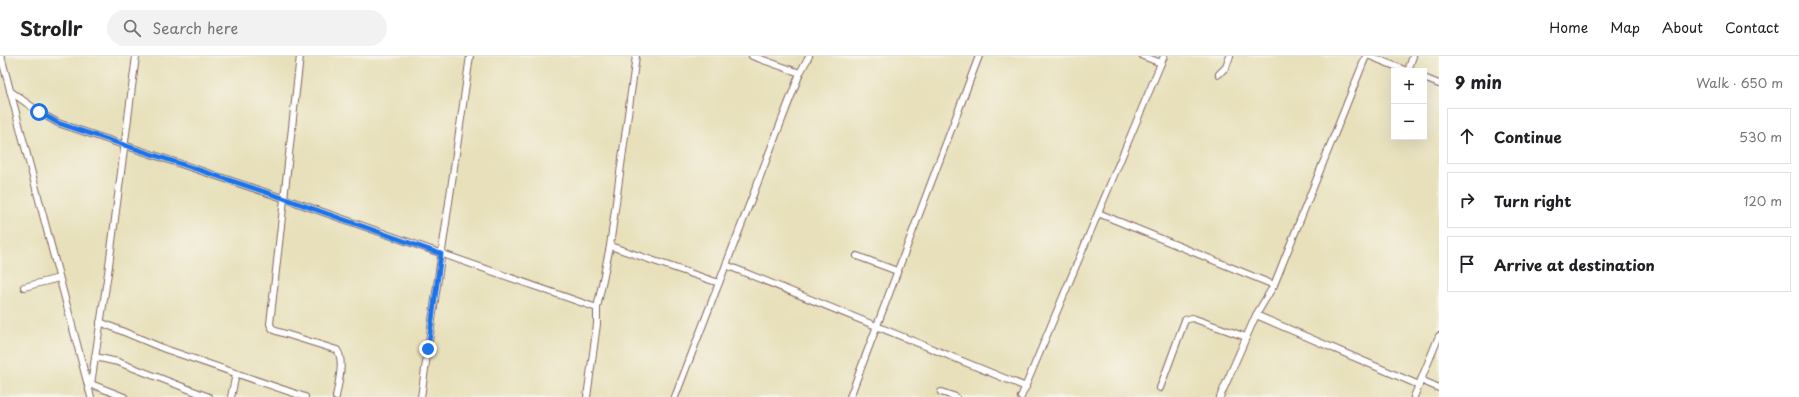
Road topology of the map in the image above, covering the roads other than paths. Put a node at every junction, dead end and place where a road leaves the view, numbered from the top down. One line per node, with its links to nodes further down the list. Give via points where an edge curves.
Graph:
1 (1, 56): 18 (street)
2 (136, 56): 24 (street)
3 (300, 56): 25 (street)
4 (470, 56): 28 (street)
5 (636, 56): 27 (street)
6 (752, 56): 19 (street)
7 (809, 56): 19 (street)
8 (979, 56): 31 (street)
9 (1143, 56): 15 (street)
10 (1164, 56): 15 (street)
11 (1230, 56): 20 (street, via 1226,67)
12 (1366, 56): 34 (street)
13 (1370, 56): 16 (street)
14 (1413, 56): 17 (street)
15 (1161, 63): 26 (street)
16 (1400, 68)
17 (1408, 68)
18 (2, 69): 23 (street)
19 (800, 73): 30 (street)
20 (1219, 74)
21 (1427, 79): 22 (street)
22 (1439, 84)
23 (10, 91): 24 (street, via 58,123); 32 (street)
24 (124, 146): 25 (street); 38 (street)
25 (283, 198): 28 (street); 55 (street, via 270,324 276,331 337,350 340,365)
26 (1098, 213): 34 (street); 46 (street)
27 (610, 246): 33 (street); 36 (street)
28 (441, 254): 36 (street); 56 (street)
29 (858, 256): 31 (street)
30 (726, 265): 33 (street); 39 (street)
31 (897, 270): 39 (street)
32 (59, 278): 35 (street); 45 (street)
33 (719, 283): 58 (street)
34 (1274, 285): 37 (street)
35 (24, 286)
36 (597, 308): 57 (street)
37 (1256, 315): 41 (street); 44 (street)
38 (100, 322): 42 (street); 43 (street, via 165,349)
39 (875, 326): 46 (street); 59 (street)
40 (1439, 336): 44 (street)
41 (1246, 337): 47 (street, via 1187,318); 62 (street)
42 (95, 357): 45 (street); 52 (street, via 118,362)
43 (236, 374): 53 (street); 54 (street)
44 (1420, 383): 48 (street); 63 (street)
45 (90, 387): 50 (street); 51 (street)
46 (1026, 387): 61 (street)
47 (1160, 388)
48 (1439, 388)
49 (941, 392): 60 (street)
50 (91, 397)
51 (124, 397)
52 (209, 397)
53 (230, 397)
54 (305, 397)
55 (336, 397)
56 (421, 397)
57 (587, 397)
58 (675, 397)
59 (850, 397)
60 (956, 397)
61 (1021, 397)
62 (1220, 397)
63 (1414, 397)

